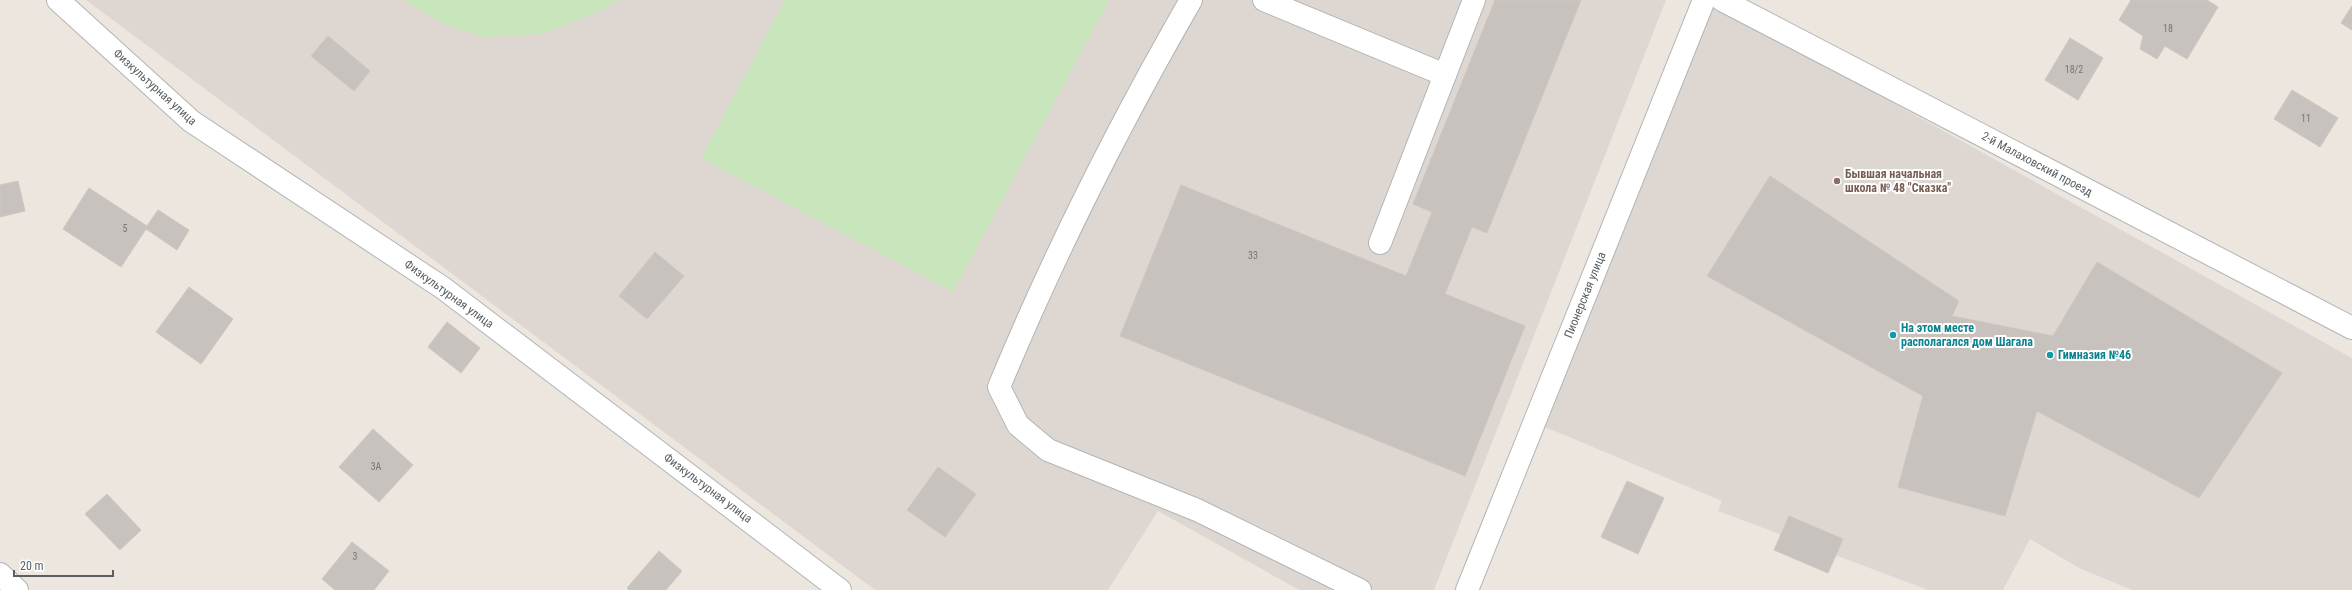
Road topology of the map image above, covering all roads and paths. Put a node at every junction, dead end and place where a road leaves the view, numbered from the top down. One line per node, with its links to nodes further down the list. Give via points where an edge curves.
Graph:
1 (58, 0): 12 (street, Физкультурная улица, via 191,121 443,288)
2 (1191, 0): 13 (street, via 1139,90 1078,212 1031,310 999,388 1018,425 1048,450 1197,510)
3 (1264, 0): 7 (street)
4 (1474, 0): 7 (street)
5 (1704, 0): 14 (street, Пионерская улица)
6 (1722, 0): 9 (street, 2-й Малаховский проезд)
7 (1445, 75): 8 (street)
8 (1380, 243)
9 (2352, 328)
10 (0, 574): 11 (street)
11 (17, 590)
12 (840, 590)
13 (1360, 590)
14 (1467, 590)

